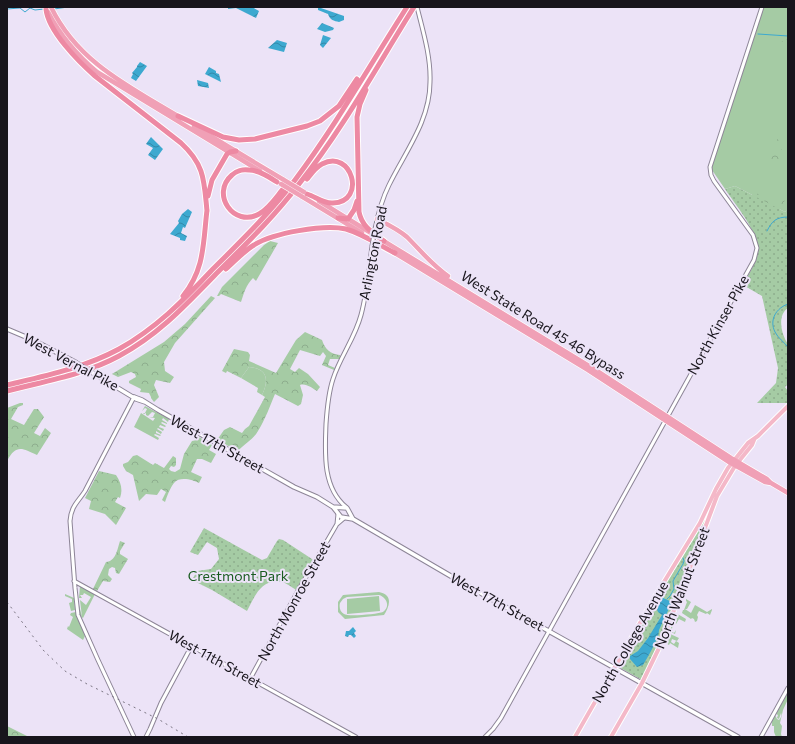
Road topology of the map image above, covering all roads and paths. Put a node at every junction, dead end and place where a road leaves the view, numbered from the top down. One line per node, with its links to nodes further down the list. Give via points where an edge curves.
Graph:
1 (407, 7): 5 (highway)
2 (762, 7): 33 (street, North Kinser Pike, via 710,167 716,185 753,235 756,255)
3 (416, 8): 6 (highway); 18 (street, Arlington Road, via 430,69 428,104 418,132 385,194)
4 (48, 9): 7 (highway, via 54,13 74,43 97,65); 9 (highway, via 69,45 97,72); 14 (highway, via 63,42 86,68 193,155 204,179)
5 (384, 43): 7 (highway, via 339,106 313,124 255,139 239,140 219,136); 10 (highway)
6 (387, 51): 12 (highway, via 363,96 358,111); 15 (highway, via 324,150)
7 (178, 116): 8 (highway)
8 (236, 151): 9 (highway); 11 (highway)
9 (229, 152): 11 (highway); 14 (highway, via 211,183)
10 (307, 163): 11 (highway, via 259,214 250,217 239,216 229,210 224,201 226,183 239,171 254,171); 25 (highway, via 255,226)
11 (280, 182): 13 (highway, bridge)
12 (358, 183): 17 (highway, via 357,202); 19 (highway, via 362,222)
13 (304, 194): 15 (highway, via 327,203 340,202 352,190 351,173 339,162 330,161 322,164); 16 (highway, West State Road 45 46 Bypass); 17 (highway, West State Road 45 46 Bypass)
14 (207, 211): 25 (highway, via 202,257 196,277 183,296)
15 (276, 212): 22 (highway)
16 (338, 218): 17 (highway); 20 (highway, West State Road 45 46 Bypass)
17 (348, 219): 19 (highway, West State Road 45 46 Bypass)
18 (377, 219): 21 (highway, via 399,231); 36 (street, Arlington Road, bridge, via 361,316 336,370 329,394 326,463 330,484)
19 (384, 241): 21 (highway, West State Road 45 46 Bypass)
20 (395, 253): 22 (highway, via 357,233 339,228 321,228 275,236 246,250); 24 (highway, West State Road 45 46 Bypass)
21 (456, 285): 23 (highway, West State Road 45 46 Bypass)
22 (190, 302): 30 (highway, via 159,331 113,359 66,377)
23 (498, 310): 24 (highway); 28 (highway, West State Road 45 46 Bypass)
24 (491, 311): 27 (highway, West State Road 45 46 Bypass)
25 (155, 326): 29 (highway, via 125,346 93,361)
26 (7, 329): 31 (main road, West Vernal Pike, bridge, via 33,340)
27 (566, 356): 28 (highway); 33 (highway, West State Road 45 46 Bypass)
28 (574, 356): 33 (highway, West State Road 45 46 Bypass)
29 (7, 385)
30 (7, 391)
31 (134, 396): 37 (main road, West 17th Street); 45 (street, via 85,491 71,512)
32 (788, 406): 34 (main road, North Walnut Street)
33 (667, 418): 34 (highway, West State Road 45 46 Bypass); 46 (street, North Kinser Pike)
34 (734, 463): 35 (highway, West State Road 45 46 Bypass, via 767,478); 48 (main road, North College Avenue, via 716,489 700,523); 50 (main road, North Walnut Street, via 717,496 662,642)
35 (788, 493)
36 (339, 501): 38 (street, Arlington Road); 39 (street, Arlington Road)
37 (333, 507): 39 (main road, West 17th Street); 40 (main road, West 17th Street)
38 (346, 507): 39 (main road); 41 (main road)
39 (340, 508): 40 (main road)
40 (338, 513): 42 (main road); 44 (street, North Monroe Street)
41 (349, 513): 42 (main road); 43 (main road, West 17th Street)
42 (344, 518): 43 (main road, West 17th Street); 44 (street, North Monroe Street)
43 (353, 520): 46 (main road, West 17th Street)
44 (337, 524): 49 (street, North Monroe Street)
45 (74, 581): 47 (street, West 11th Street); 53 (street, via 78,614)
46 (548, 630): 48 (main road, West 17th Street); 52 (street, North Kinser Pike, via 499,721)
47 (192, 646): 49 (street, West 11th Street); 54 (street)
48 (615, 668): 50 (main road, West 17th Street); 56 (main road, North College Avenue)
49 (250, 679): 55 (street, West 11th Street)
50 (642, 683): 57 (main road, North Walnut Street); 58 (main road, West 17th Street)
51 (788, 688): 59 (street)
52 (486, 736)
53 (134, 737)
54 (146, 737)
55 (356, 737)
56 (576, 737)
57 (611, 737)
58 (738, 737)
59 (761, 737)

